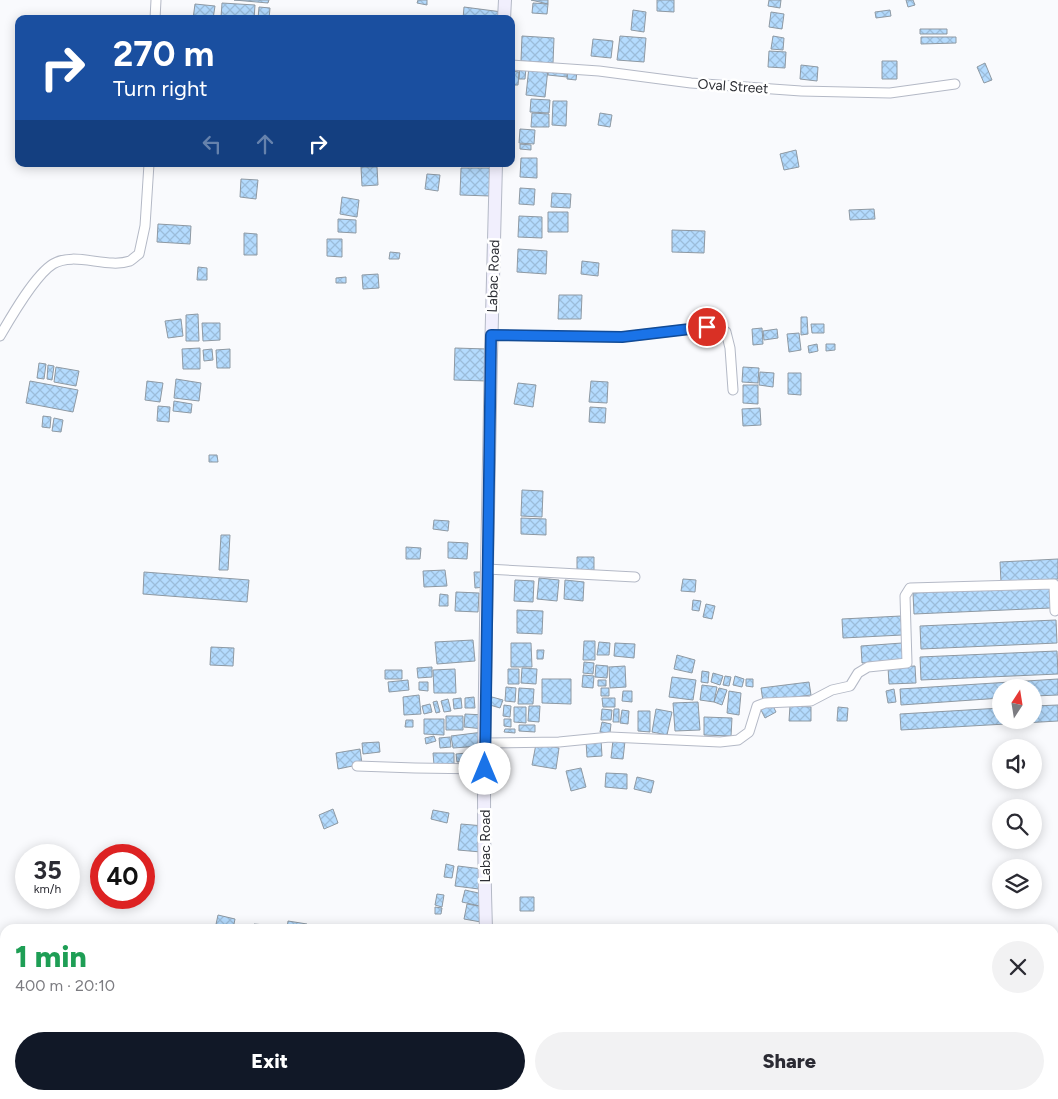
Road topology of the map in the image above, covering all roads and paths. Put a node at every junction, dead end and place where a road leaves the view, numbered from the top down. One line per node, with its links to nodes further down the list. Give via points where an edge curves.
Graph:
1 (156, 0): 3 (street)
2 (505, 0): 4 (street)
3 (155, 15)
4 (504, 15)
5 (515, 65): 6 (street, Oval Street, via 599,70 691,83 801,91 890,94)
6 (955, 84)
7 (149, 167): 10 (street, via 145,226 139,254 131,260 116,262 66,260 53,264 24,297)
8 (496, 167): 9 (street, Labac Road)
9 (491, 335): 11 (street, via 622,337 707,327 722,329 726,332 730,348); 12 (street, Labac Road)
10 (0, 336)
11 (732, 390)
12 (487, 569): 13 (street); 15 (street, Labac Road)
13 (635, 576)
14 (1055, 611): 15 (street, via 1054,584 910,588 905,596 906,663 868,667 858,673 850,686 832,690 811,701 757,706 749,732 738,740 610,737 559,742)
15 (485, 743): 17 (street, Labac Road)
16 (357, 766): 17 (street)
17 (485, 769): 18 (street, Labac Road)
18 (486, 924)

